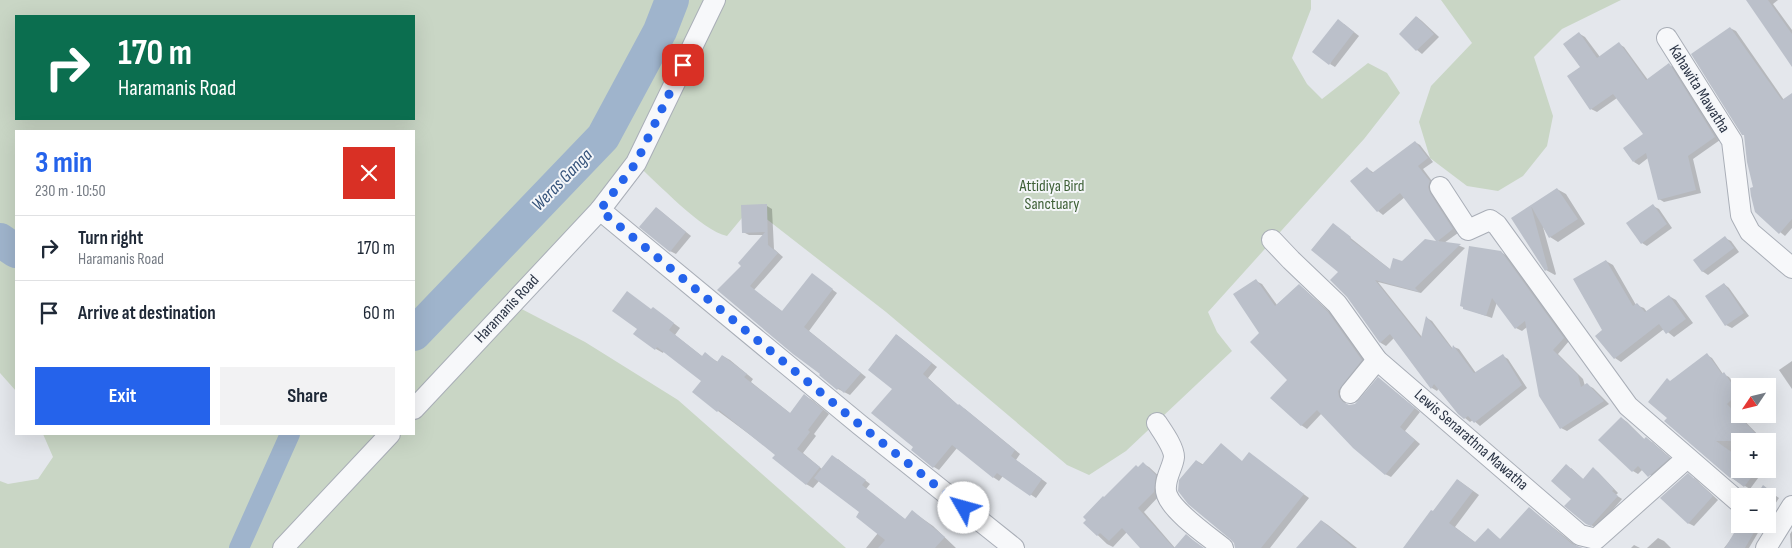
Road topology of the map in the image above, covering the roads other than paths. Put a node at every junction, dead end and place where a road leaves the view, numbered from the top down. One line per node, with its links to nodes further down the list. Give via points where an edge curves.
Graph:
1 (715, 0): 4 (street, Haramanis Road, via 636,163)
2 (1667, 38): 6 (street, Kahawita Mawatha, via 1732,141 1741,215 1750,232)
3 (1440, 187): 12 (street, via 1468,230 1490,220 1497,225 1628,406)
4 (600, 210): 9 (street, Haramanis Road); 17 (street)
5 (1272, 240): 7 (street, Lewis Senarathna Mawatha, via 1337,304)
6 (1792, 268)
7 (1377, 360): 8 (street); 12 (street, Lewis Senarathna Mawatha, via 1580,535 1596,539)
8 (1350, 392)
9 (415, 408)
10 (1156, 423): 18 (street, via 1167,438 1174,457 1166,493 1174,507)
11 (389, 435): 16 (street)
12 (1687, 458): 13 (street)
13 (1731, 495)
14 (1792, 506): 15 (street)
15 (1769, 535)
16 (283, 548)
17 (1014, 548)
18 (1223, 548)

